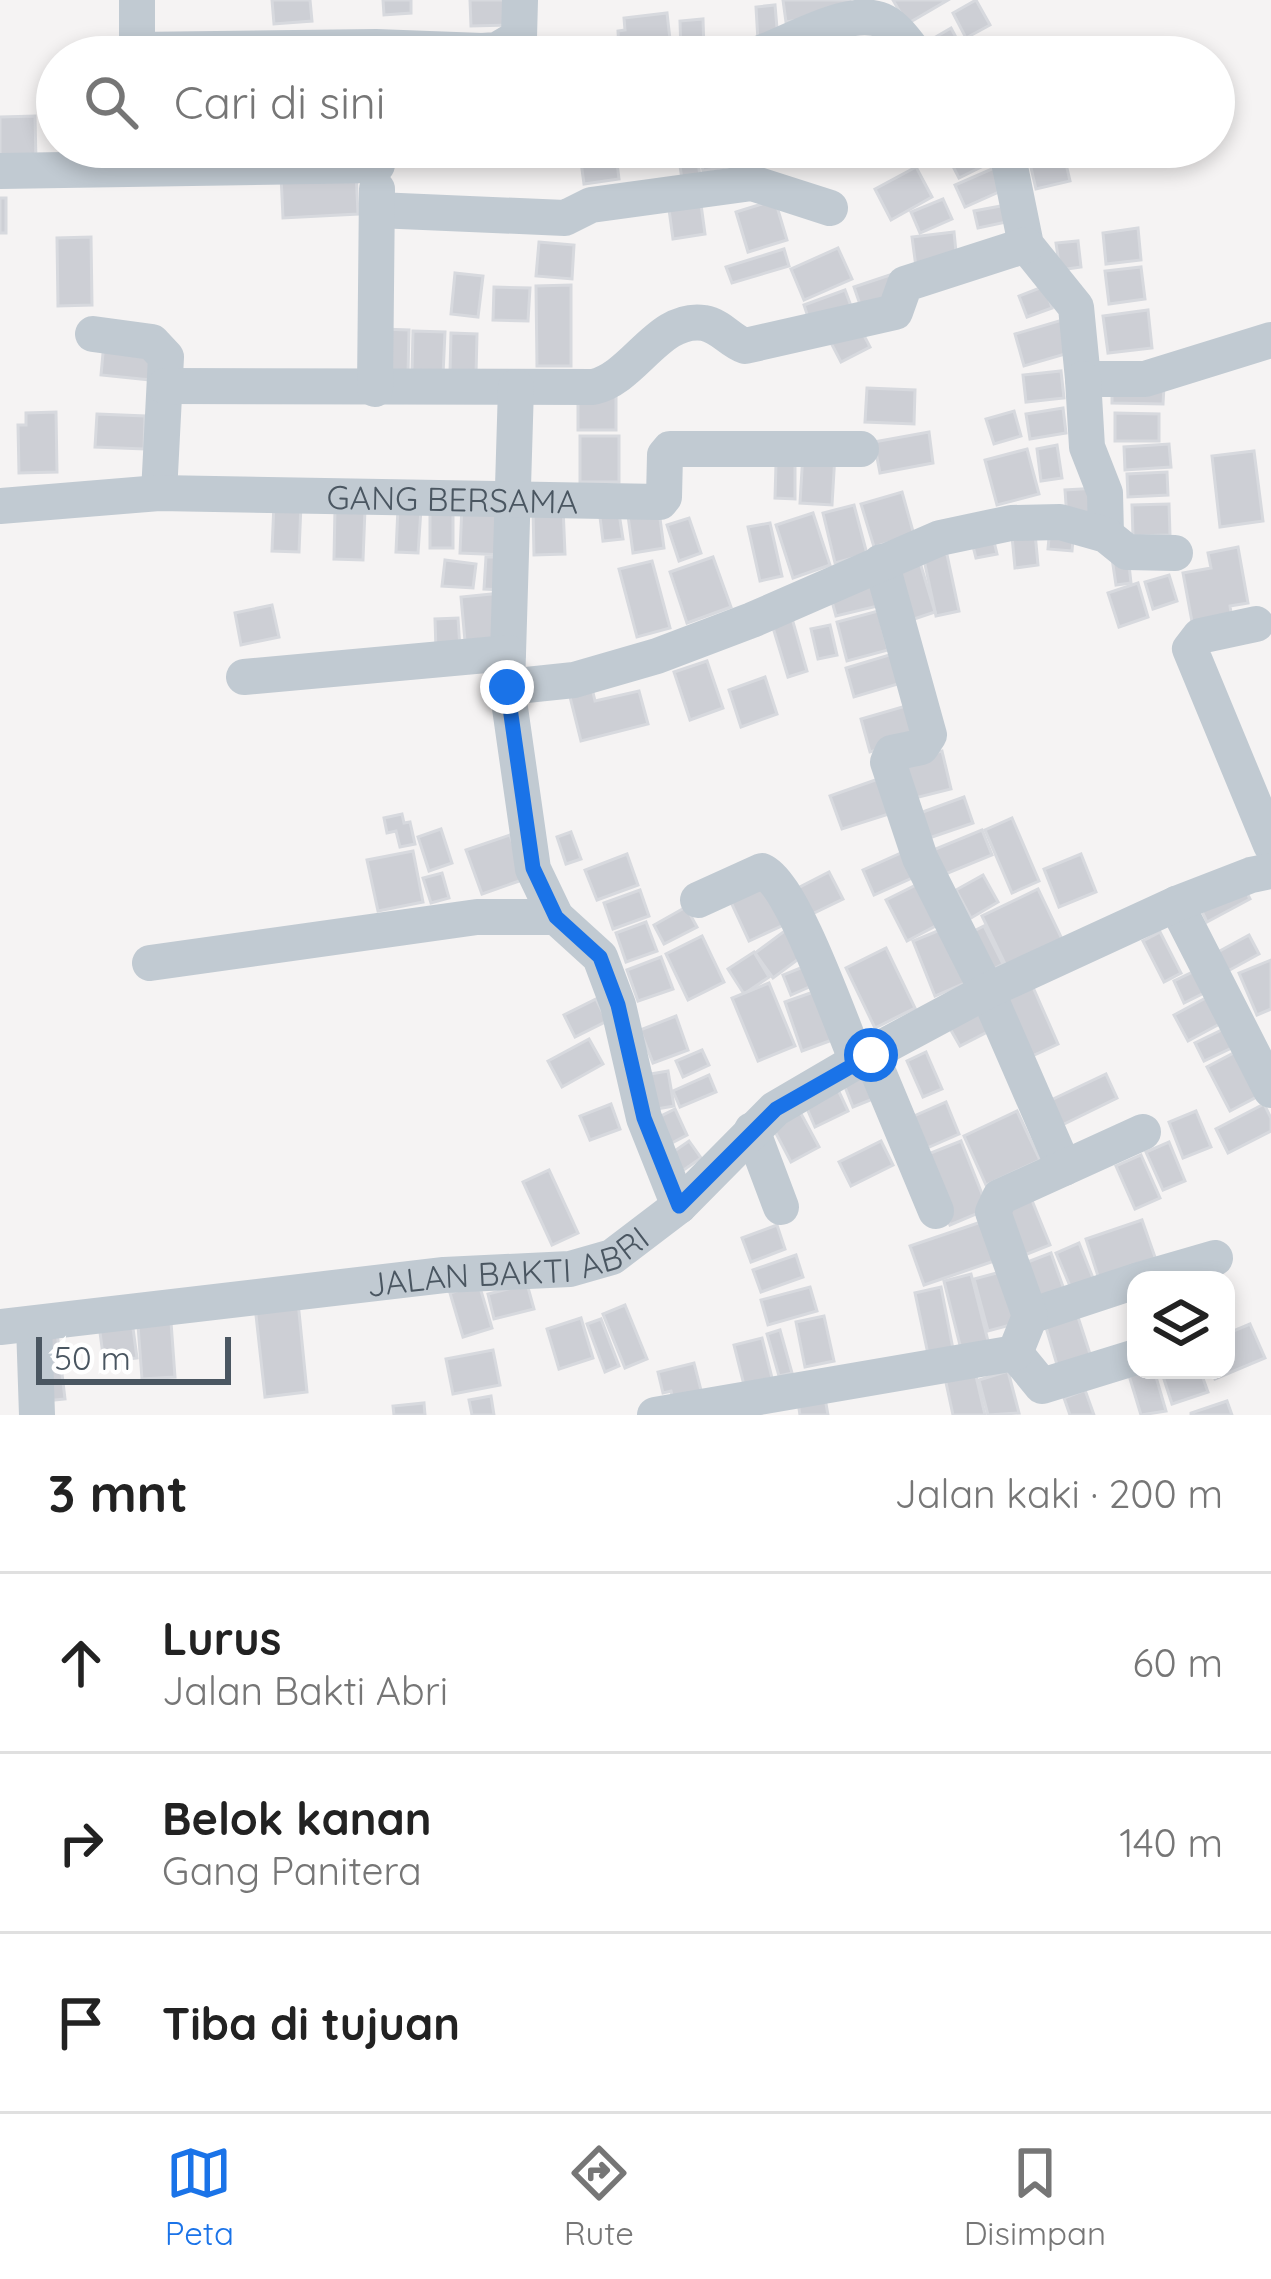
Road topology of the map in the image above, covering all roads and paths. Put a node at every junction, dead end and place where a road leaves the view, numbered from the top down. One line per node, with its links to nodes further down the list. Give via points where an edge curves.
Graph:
1 (137, 0): 4 (street)
2 (520, 0): 5 (street)
3 (869, 8): 6 (street); 7 (street)
4 (137, 36)
5 (520, 36)
6 (795, 36)
7 (900, 36)
8 (75, 168): 11 (street)
9 (377, 168): 13 (street)
10 (1010, 168): 14 (street)
11 (0, 171)
12 (830, 208): 13 (street, via 752,183 590,205 565,218)
13 (377, 210): 20 (street)
14 (1026, 245): 17 (street, via 1076,307); 19 (street, via 905,284 895,312 745,346 719,328 685,324 603,385)
15 (93, 334): 18 (street, via 161,348)
16 (1271, 340): 17 (street, via 1145,380)
17 (1083, 379): 25 (street)
18 (165, 386): 20 (street); 22 (street)
19 (516, 388): 20 (street); 23 (street)
20 (375, 389)
21 (861, 448): 23 (street, GANG BERSAMA, via 670,449 660,502)
22 (159, 493): 23 (street, GANG BERSAMA); 24 (street, GANG BERSAMA)
23 (512, 498): 29 (street)
24 (0, 506)
25 (1106, 535): 26 (street, via 1127,552); 27 (street, via 1060,522 1011,523 940,538)
26 (1175, 553)
27 (881, 562): 29 (street, via 657,656 574,680); 37 (street, via 928,734 921,747 892,753 888,762 920,858)
28 (1256, 624): 31 (street, via 1200,636 1190,649)
29 (508, 670): 30 (street); 35 (street, via 533,868)
30 (244, 677)
31 (1271, 845)
32 (1271, 871): 34 (street, JALAN BAKTI ABRI)
33 (698, 901): 38 (street, via 762,871 773,876)
34 (1176, 904): 37 (street, JALAN BAKTI ABRI); 39 (street)
35 (556, 917): 36 (street, via 477,917); 43 (street, via 600,957 644,1118)
36 (150, 963)
37 (987, 992): 38 (street, JALAN BAKTI ABRI); 42 (street)
38 (864, 1058): 40 (street, JALAN BAKTI ABRI); 45 (street)
39 (1271, 1090)
40 (752, 1130): 43 (street, JALAN BAKTI ABRI); 44 (street)
41 (1143, 1132): 42 (street)
42 (1064, 1168): 49 (street, via 1000,1197 993,1212)
43 (679, 1206): 50 (street, JALAN BAKTI ABRI, via 612,1256 569,1269 445,1274)
44 (781, 1207)
45 (936, 1211)
46 (1215, 1258): 47 (street)
47 (1171, 1271)
48 (1127, 1285): 49 (street)
49 (1030, 1316): 51 (street)
50 (17, 1326): 53 (street)
51 (1015, 1353): 52 (street, via 1042,1386); 54 (street)
52 (1127, 1360)
53 (37, 1415)
54 (656, 1415)

